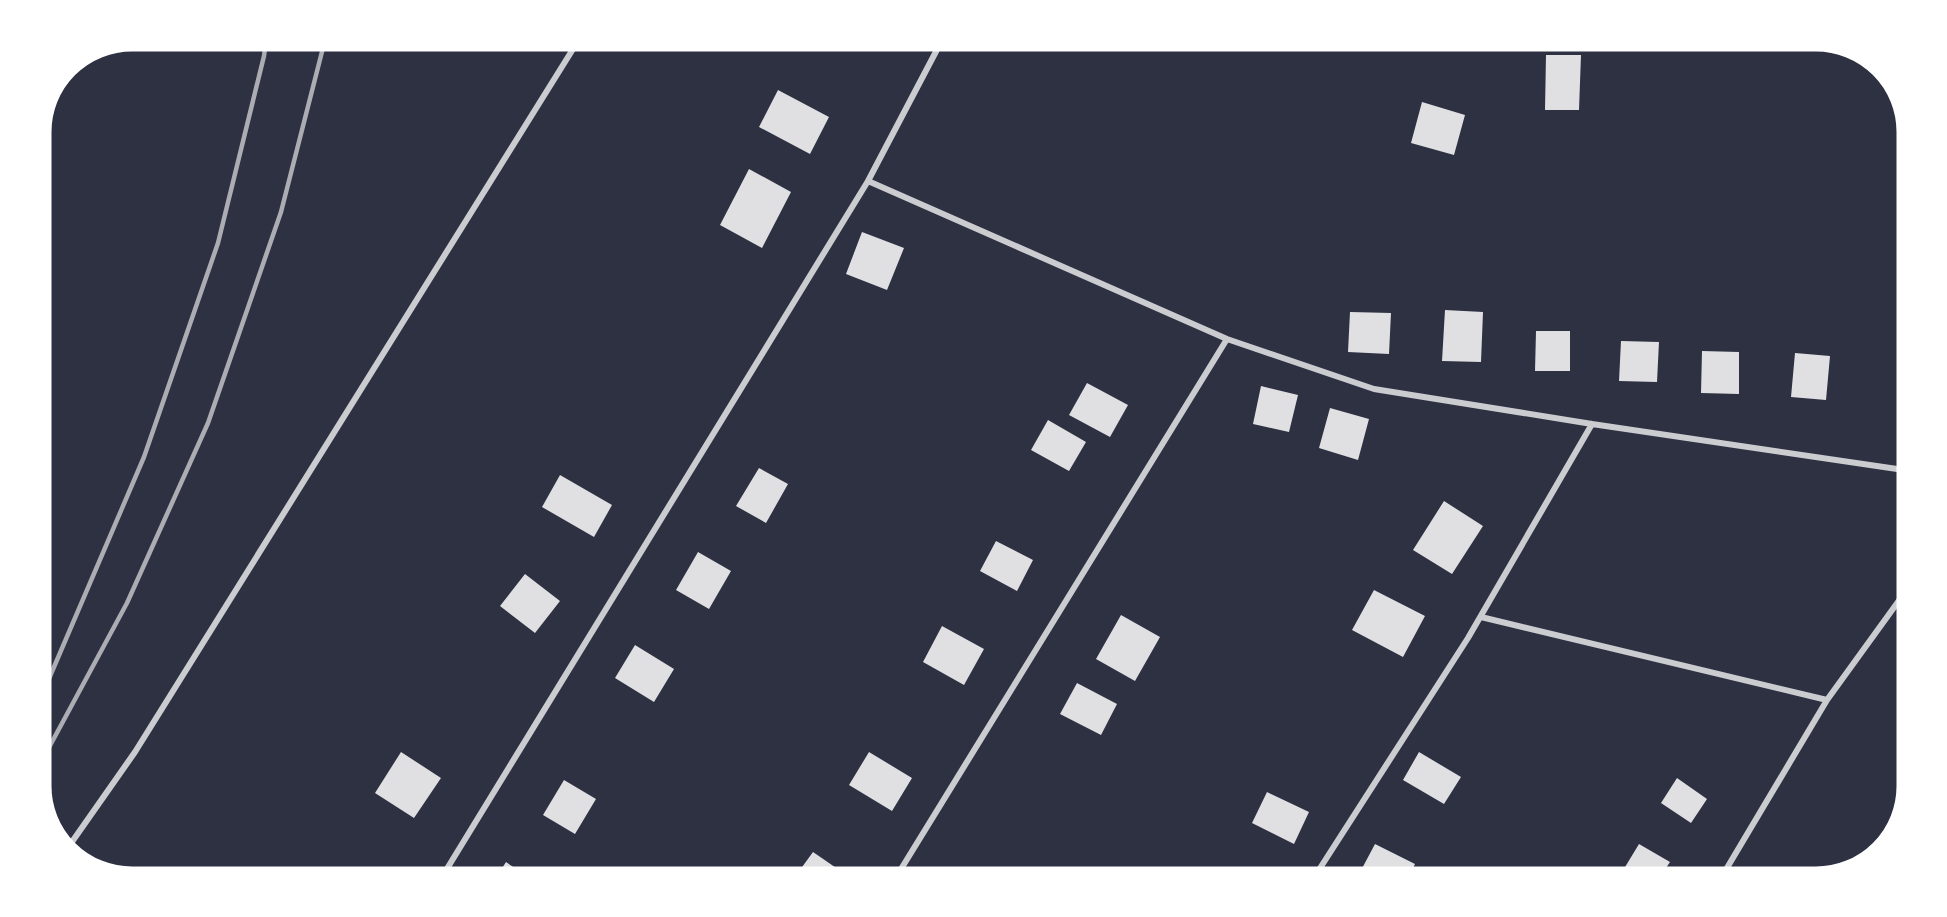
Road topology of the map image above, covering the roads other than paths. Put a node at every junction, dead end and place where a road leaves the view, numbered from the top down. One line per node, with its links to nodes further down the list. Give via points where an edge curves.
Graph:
1 (573, 49): 10 (street, via 135,752)
2 (937, 49): 3 (street)
3 (868, 181): 4 (street); 11 (street)
4 (1227, 339): 5 (street, via 1374,389); 12 (street)
5 (1592, 424): 6 (street); 8 (street)
6 (1898, 469)
7 (1898, 602): 9 (street)
8 (1480, 616): 9 (street); 13 (street)
9 (1827, 700): 14 (street)
10 (72, 842)
11 (447, 868)
12 (902, 868)
13 (1320, 868)
14 (1727, 868)

